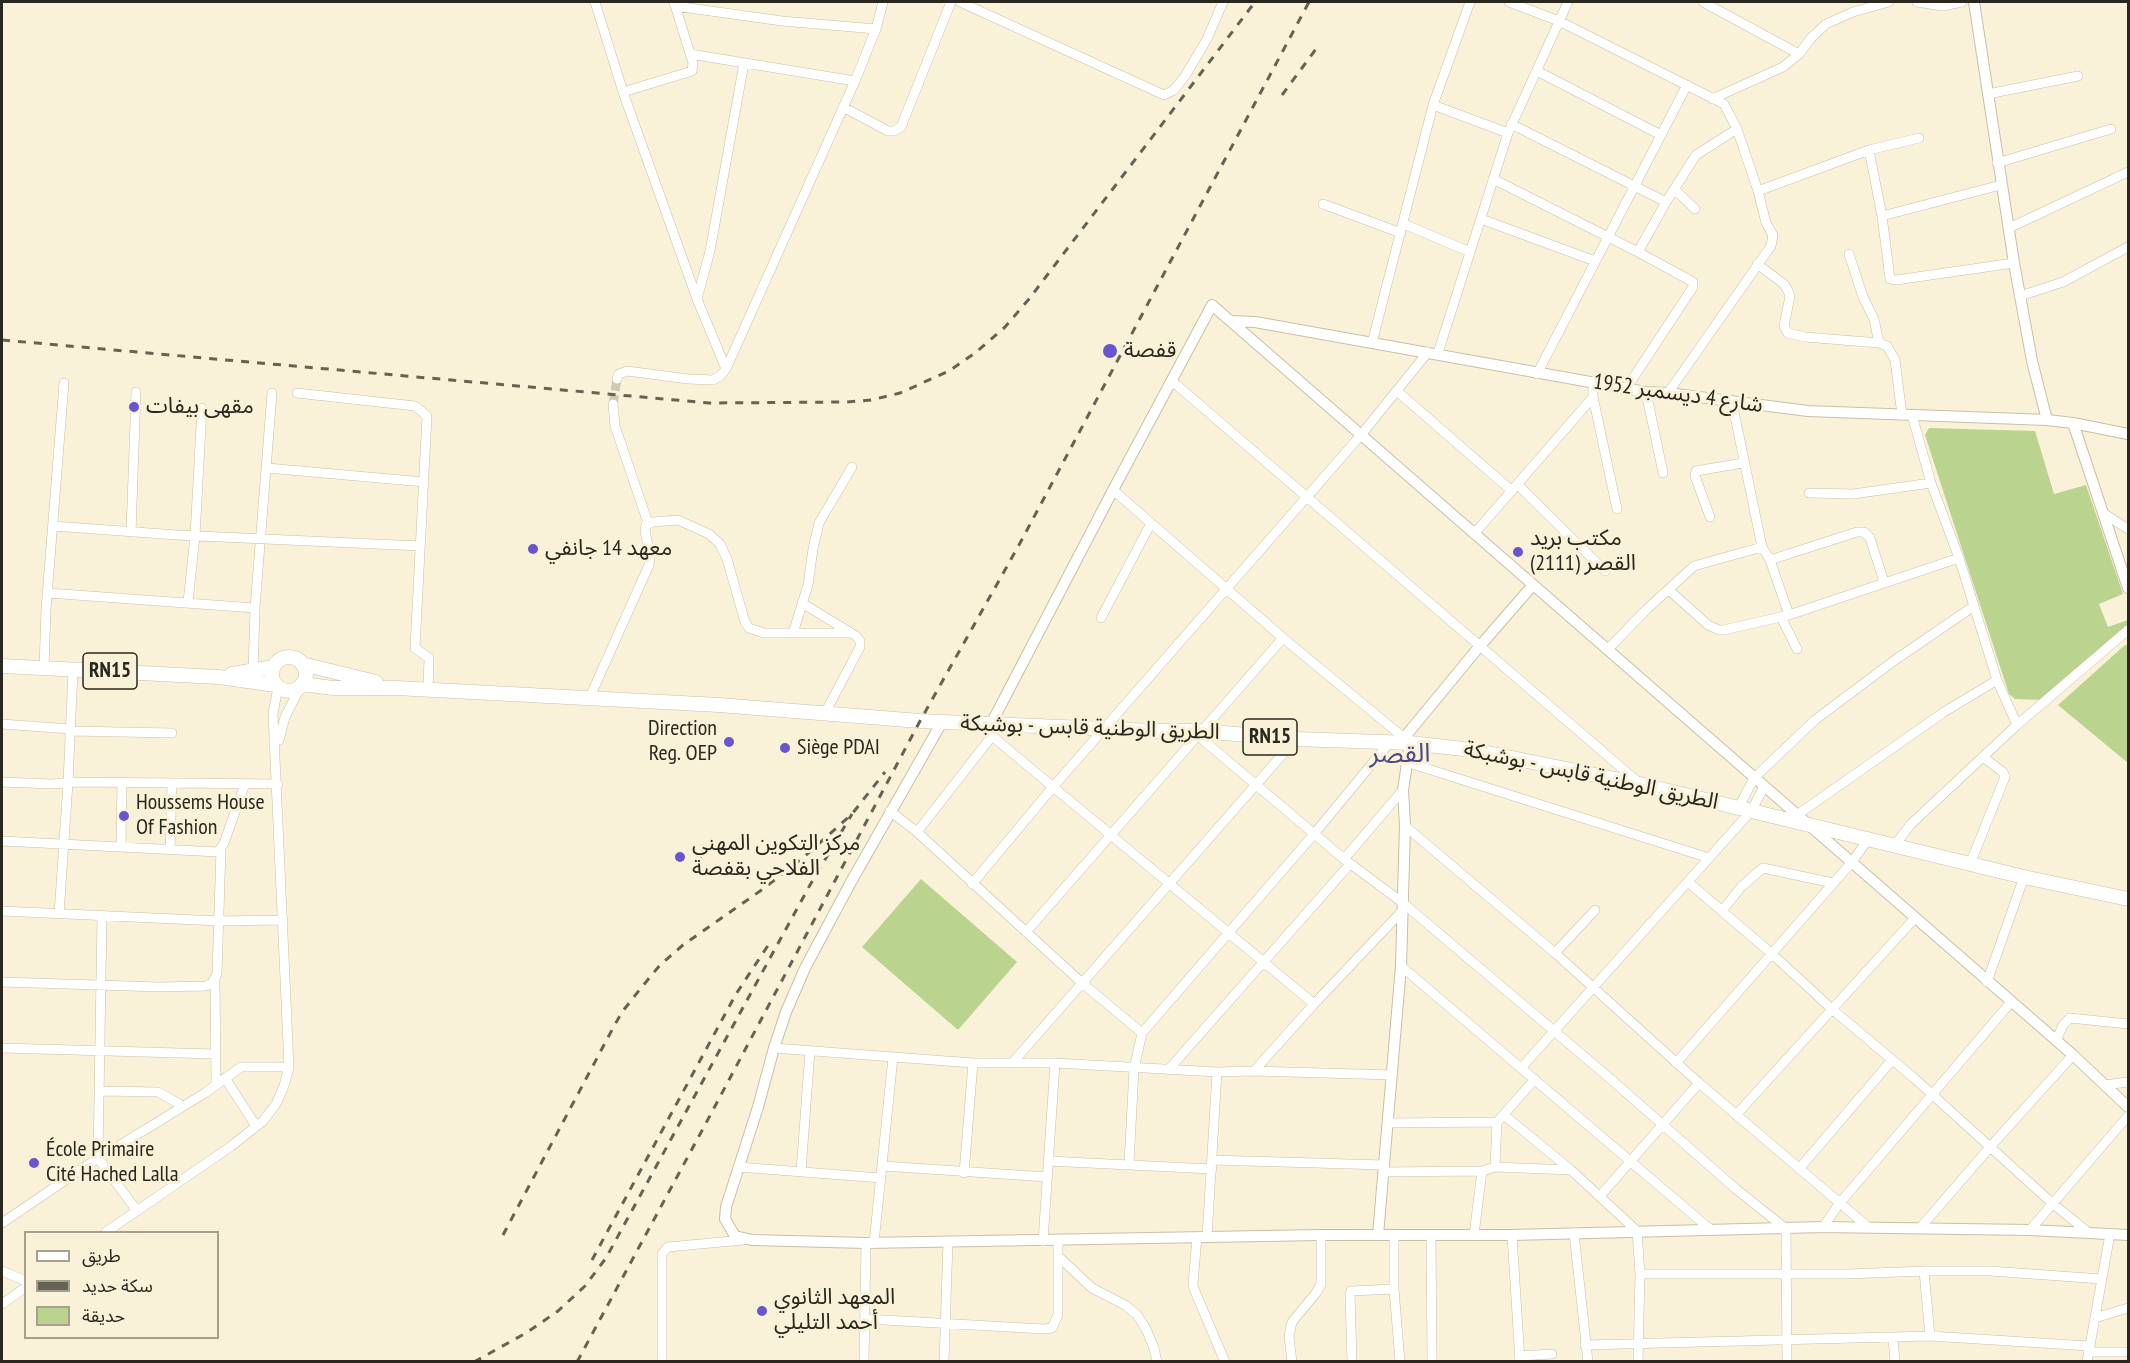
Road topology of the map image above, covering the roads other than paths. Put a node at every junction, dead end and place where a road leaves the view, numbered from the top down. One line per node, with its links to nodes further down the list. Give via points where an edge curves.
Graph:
1 (595, 2): 26 (street)
2 (883, 2): 18 (street)
3 (951, 2): 30 (street, via 899,129 888,131)
4 (963, 2): 5 (street, via 1164,95 1174,90 1185,76)
5 (1223, 2)
6 (1470, 2): 29 (street)
7 (1509, 2): 17 (street)
8 (1568, 2): 17 (street)
9 (1703, 2): 20 (street)
10 (1856, 2): 16 (street)
11 (1889, 2): 16 (street)
12 (1917, 2): 13 (street, via 1942,6)
13 (1962, 2)
14 (1974, 2): 27 (street)
15 (674, 4): 18 (street, via 782,21); 19 (street)
16 (1853, 12): 20 (street, via 1820,28)
17 (1559, 21): 22 (street); 25 (street)
18 (876, 29): 24 (street)
19 (690, 54): 21 (street); 26 (street, via 694,66 689,73)
20 (1799, 54): 28 (street, via 1773,72)
21 (744, 63): 24 (street); 60 (street, via 710,251)
22 (1537, 71): 31 (street); 34 (street)
23 (2078, 76): 27 (street)
24 (855, 81): 30 (street)
25 (1687, 86): 28 (street); 34 (street)
26 (623, 92): 60 (street)
27 (1988, 94): 37 (street)
28 (1712, 99): 32 (street, via 1726,106)
29 (1433, 105): 31 (street); 50 (street)
30 (843, 107): 65 (street)
31 (1510, 129): 39 (street); 41 (street)
32 (1737, 129): 42 (street, via 1696,155); 43 (street)
33 (2111, 129): 37 (street)
34 (1661, 135): 41 (street)
35 (1919, 138): 36 (street)
36 (1869, 150): 43 (street); 47 (street)
37 (1997, 162): 40 (street)
38 (2128, 172): 49 (street)
39 (1493, 179): 48 (street); 51 (street)
40 (2001, 185): 47 (street); 49 (street)
41 (1635, 186): 44 (street); 51 (street)
42 (1674, 189): 44 (street); 46 (street)
43 (1758, 191): 58 (street, via 1773,238)
44 (1666, 202): 54 (street)
45 (1323, 204): 50 (street)
46 (1695, 209)
47 (1882, 216): 57 (street, via 1889,277 1893,280)
48 (1481, 219): 53 (street); 56 (street)
49 (2009, 228): 57 (street)
50 (1402, 229): 53 (street); 62 (street)
51 (1607, 237): 54 (street); 56 (street)
52 (2128, 247): 59 (street, via 2063,282)
53 (1470, 252): 64 (street)
54 (1638, 252): 71 (street, via 1690,279 1694,285)
55 (1849, 254): 63 (street)
56 (1595, 261): 66 (street)
57 (2014, 263): 59 (street)
58 (1757, 264): 63 (street, via 1788,291 1784,326 1788,333 1805,338); 77 (street)
59 (2020, 296): 83 (street)
60 (697, 299): 65 (street)
61 (1231, 321): 62 (street, شارع 4 ديسمبر 1952); 68 (street, via 1212,305); 86 (street)
62 (1372, 343): 64 (street, شارع 4 ديسمبر 1952)
63 (1879, 343): 82 (street, via 1887,346 1894,360)
64 (1433, 353): 66 (street, شارع 4 ديسمبر 1952); 73 (street)
65 (726, 369): 67 (street, via 716,380 627,371)
66 (1537, 374): 70 (street, شارع 4 ديسمبر 1952)
67 (617, 379)
68 (1172, 381): 94 (street); 96 (street)
69 (64, 382): 102 (street)
70 (1593, 384): 71 (street, شارع 4 ديسمبر 1952); 78 (street)
71 (1626, 388): 74 (street, شارع 4 ديسمبر 1952)
72 (136, 392): 104 (street)
73 (1398, 392): 86 (street); 93 (street)
74 (1646, 392): 77 (street, شارع 4 ديسمبر 1952); 90 (street)
75 (272, 393): 89 (street)
76 (297, 393): 91 (street, via 415,406 428,416)
77 (1668, 393): 79 (street, شارع 4 ديسمبر 1952)
78 (1593, 397): 93 (street); 97 (street)
79 (1732, 402): 82 (street, شارع 4 ديسمبر 1952, via 1808,411); 87 (street)
80 (613, 404): 100 (street, via 615,426)
81 (202, 408): 106 (street)
82 (1907, 415): 83 (street, شارع 4 ديسمبر 1952); 92 (street)
83 (2047, 420): 84 (street, شارع 4 ديسمبر 1952)
84 (2073, 423): 85 (street, شارع 4 ديسمبر 1952); 98 (street)
85 (2128, 434)
86 (1361, 435): 96 (street); 105 (street)
87 (1743, 463): 99 (street, via 1696,471); 109 (street)
88 (852, 467): 120 (street, via 819,523)
89 (267, 468): 91 (street); 107 (street)
90 (1663, 473)
91 (424, 482): 108 (street)
92 (1931, 483): 95 (street, via 1853,494); 110 (street)
93 (1515, 488): 105 (street); 112 (street)
94 (1113, 490): 101 (street); 153 (street)
95 (1809, 493)
96 (1306, 497): 116 (street); 129 (street)
97 (1617, 509)
98 (2103, 513): 103 (street); 115 (street)
99 (1710, 517)
100 (648, 523): 126 (street, via 678,520 709,534 728,559 749,628 764,633); 144 (street, via 645,531 649,565)
101 (1151, 523): 116 (street); 124 (street)
102 (53, 526): 104 (street); 118 (street)
103 (2128, 529)
104 (131, 532): 106 (street)
105 (1474, 534): 114 (street)
106 (195, 536): 107 (street); 119 (street)
107 (261, 539): 108 (street); 122 (street)
108 (420, 546): 143 (street, via 416,648 429,658)
109 (1762, 547): 111 (street); 117 (street, via 1694,566)
110 (1959, 558): 113 (street); 121 (street)
111 (1770, 560): 113 (street, via 1864,532 1870,538); 123 (street)
112 (1605, 571)
113 (1884, 582): 123 (street)
114 (1533, 585): 129 (street); 130 (street)
115 (2128, 588)
116 (1227, 590): 128 (street); 151 (street)
117 (1668, 590): 123 (street, via 1719,630); 130 (street)
118 (48, 593): 119 (street); 135 (street)
119 (188, 602): 122 (street)
120 (802, 603): 126 (street); 127 (street)
121 (1974, 606): 139 (street); 161 (street, via 1815,720)
122 (255, 608): 137 (street)
123 (1785, 616): 131 (street)
124 (1101, 618)
125 (2128, 630): 147 (street)
126 (794, 633): 127 (street)
127 (850, 633): 146 (street, via 860,641 860,647)
128 (1283, 638): 155 (street); 157 (street)
129 (1479, 646): 157 (street); 169 (street)
130 (1608, 649): 161 (street)
131 (1797, 649)
132 (303, 664): 134 (main road, RN15, via 290,658 280,660); 140 (main road, via 306,674); 142 (main road, الطريق الوطنية قابس - بوشبكة / RN15)
133 (2, 666): 135 (main road, RN15)
134 (274, 667): 137 (main road, RN15); 141 (main road)
135 (44, 668): 136 (main road, RN15)
136 (73, 670): 138 (main road, RN15); 152 (street)
137 (253, 670): 138 (main road, RN15)
138 (219, 677): 141 (main road, RN15)
139 (1997, 680): 145 (street); 175 (street, via 1944,712)
140 (301, 685): 141 (main road, RN15, via 290,691); 142 (main road, الطريق الوطنية قابس - بوشبكة / RN15); 158 (street, via 285,717)
141 (277, 686): 158 (street, via 273,714)
142 (396, 688): 143 (main road, الطريق الوطنية قابس - بوشبكة / RN15)
143 (428, 690): 144 (main road, الطريق الوطنية قابس - بوشبكة / RN15)
144 (589, 699): 146 (main road, الطريق الوطنية قابس - بوشبكة / RN15)
145 (2009, 709): 147 (street); 150 (street)
146 (825, 713): 148 (main road, الطريق الوطنية قابس - بوشبكة / RN15)
147 (2028, 715): 150 (street)
148 (942, 722): 153 (main road, الطريق الوطنية قابس - بوشبكة / RN15); 174 (street)
149 (2, 724): 152 (street)
150 (2017, 725): 159 (street)
151 (1104, 728): 153 (main road, الطريق الوطنية قابس - بوشبكة / RN15); 155 (main road, الطريق الوطنية قابس - بوشبكة / RN15); 171 (street)
152 (70, 730): 154 (street); 163 (street)
153 (992, 730): 171 (street); 178 (street)
154 (172, 733)
155 (1198, 733): 156 (main road, الطريق الوطنية قابس - بوشبكة / RN15); 168 (street); 179 (street)
156 (1296, 739): 157 (main road, الطريق الوطنية قابس - بوشبكة / RN15); 168 (street)
157 (1401, 741): 160 (street); 169 (main road, الطريق الوطنية قابس - بوشبكة / RN15, via 1473,750); 180 (street)
158 (276, 751): 167 (street)
159 (1983, 757): 184 (street, via 1911,824); 191 (street, via 2005,777)
160 (1406, 762): 172 (street); 188 (street)
161 (1754, 778): 170 (street); 173 (street)
162 (2, 782): 163 (street)
163 (69, 783): 164 (street); 183 (street)
164 (123, 783): 165 (street); 185 (street)
165 (172, 784): 166 (street); 187 (street)
166 (245, 784): 167 (street); 186 (street)
167 (278, 784): 205 (street)
168 (1256, 784): 180 (street); 196 (street)
169 (1640, 784): 173 (main road, الطريق الوطنية قابس - بوشبكة / RN15)
170 (1764, 786): 173 (street); 175 (street)
171 (1053, 787): 179 (street); 195 (street)
172 (1403, 790): 177 (street); 189 (street)
173 (1745, 808): 176 (main road, الطريق الوطنية قابس - بوشبكة / RN15); 188 (street)
174 (890, 811): 178 (street); 227 (street, via 805,968)
175 (1797, 815): 176 (street)
176 (1809, 825): 181 (main road, الطريق الوطنية قابس - بوشبكة / RN15); 190 (street)
177 (1405, 826): 198 (street); 209 (street)
178 (917, 832): 195 (street)
179 (1110, 834): 196 (street); 207 (street)
180 (1314, 834): 189 (street); 208 (street)
181 (1869, 838): 184 (main road, الطريق الوطنية قابس - بوشبكة / RN15); 190 (street)
182 (2, 841): 183 (street)
183 (64, 845): 185 (street); 202 (street)
184 (1894, 846): 191 (main road, الطريق الوطنية قابس - بوشبكة / RN15)
185 (121, 848): 187 (street)
186 (221, 849): 187 (street, via 212,853); 206 (street)
187 (170, 850)
188 (1709, 858): 193 (street)
189 (1347, 861): 198 (street); 211 (street)
190 (1852, 862): 194 (street); 204 (street)
191 (1970, 864): 192 (main road, الطريق الوطنية قابس - بوشبكة / RN15)
192 (2024, 877): 197 (main road, الطريق الوطنية قابس - بوشبكة / RN15); 216 (street)
193 (1688, 882): 201 (street); 218 (street)
194 (1833, 883): 201 (street, via 1762,868); 210 (street)
195 (972, 884): 207 (street)
196 (1168, 884): 208 (street); 215 (street)
197 (2128, 899)
198 (1403, 906): 212 (street); 220 (street); 223 (street)
199 (1596, 910): 209 (street)
200 (2, 911): 202 (street)
201 (1722, 911): 210 (street)
202 (59, 914): 203 (street)
203 (102, 916): 206 (street); 217 (street)
204 (1915, 918): 216 (street); 221 (street)
205 (283, 920): 206 (street); 238 (street)
206 (219, 921): 213 (street)
207 (1026, 932): 215 (street)
208 (1228, 932): 211 (street); 224 (street)
209 (1555, 953): 218 (street)
210 (1771, 953): 221 (street); 237 (street)
211 (1264, 961): 220 (street); 241 (street)
212 (1401, 966): 239 (street); 244 (street)
213 (215, 978): 217 (street, via 206,986); 230 (street)
214 (2, 982): 217 (street)
215 (1081, 982): 224 (street); 234 (street)
216 (1987, 982): 219 (street)
217 (100, 986): 228 (street)
218 (1593, 987): 223 (street); 237 (street)
219 (2011, 1002): 225 (street); 252 (street)
220 (1314, 1004): 242 (street)
221 (1833, 1010): 233 (street); 255 (street)
222 (2128, 1024): 225 (street, via 2070,1018)
223 (1554, 1030): 239 (street); 259 (street)
224 (1142, 1033): 240 (street)
225 (2056, 1041): 231 (street)
226 (2, 1048): 228 (street)
227 (774, 1048): 229 (street); 268 (street)
228 (99, 1050): 230 (street); 251 (street)
229 (810, 1052): 232 (street); 273 (street)
230 (215, 1054): 249 (street)
231 (2073, 1055): 250 (street); 261 (street)
232 (893, 1057): 235 (street); 267 (street)
233 (1892, 1060): 252 (street); 271 (street)
234 (1013, 1062): 235 (street); 236 (street)
235 (973, 1063): 275 (street)
236 (1055, 1063): 240 (street); 263 (street)
237 (1676, 1063): 248 (street)
238 (289, 1067): 245 (street, via 246,1066); 260 (street, via 276,1104)
239 (1522, 1067): 246 (street)
240 (1134, 1069): 241 (street); 265 (street)
241 (1169, 1069): 243 (street)
242 (1254, 1071): 243 (street); 244 (street)
243 (1217, 1072): 266 (street)
244 (1392, 1075): 258 (street)
245 (225, 1078): 249 (street); 260 (street)
246 (1535, 1079): 257 (street); 264 (street)
247 (2128, 1082): 250 (street)
248 (1699, 1083): 255 (street); 259 (street)
249 (216, 1085): 253 (street)
250 (2105, 1085): 254 (street)
251 (99, 1091): 253 (street, via 158,1092); 262 (street)
252 (1932, 1094): 261 (street); 280 (street)
253 (183, 1106): 262 (street)
254 (2128, 1107)
255 (1736, 1115): 271 (street)
256 (2128, 1116): 279 (street)
257 (1501, 1119): 258 (street); 269 (street); 272 (street)
258 (1388, 1123): 270 (street)
259 (1662, 1124): 264 (street); 287 (street)
260 (256, 1126): 281 (street)
261 (1990, 1146): 279 (street); 285 (street)
262 (98, 1158): 281 (street); 282 (street)
263 (1048, 1161): 265 (street); 276 (street)
264 (1630, 1161): 278 (street); 286 (street)
265 (1129, 1164): 266 (street)
266 (1212, 1164): 270 (street); 301 (street)
267 (882, 1166): 275 (street); 277 (street)
268 (738, 1167): 273 (street); 302 (street, via 725,1219 731,1232)
269 (1495, 1167): 272 (street); 274 (street)
270 (1384, 1168): 274 (street); 295 (street)
271 (1799, 1169): 280 (street)
272 (1571, 1170): 278 (street)
273 (801, 1171): 277 (street)
274 (1482, 1171): 297 (street)
275 (964, 1173): 276 (street)
276 (1047, 1177): 303 (street)
277 (881, 1178): 306 (street)
278 (1600, 1196): 290 (street)
279 (2052, 1203): 288 (street); 292 (street)
280 (1839, 1204): 283 (street); 284 (street)
281 (136, 1211): 289 (street)
282 (2, 1223)
283 (1823, 1227): 284 (street); 287 (street)
284 (1868, 1227): 285 (street)
285 (1920, 1228): 288 (street)
286 (1710, 1229): 287 (street); 290 (street)
287 (1786, 1229): 310 (street)
288 (2030, 1230): 292 (street)
289 (109, 1231)
290 (1636, 1231): 291 (street); 311 (street)
291 (1574, 1233): 298 (street); 325 (street)
292 (2088, 1233): 293 (street)
293 (2110, 1234): 299 (street); 313 (street)
294 (1322, 1235): 295 (street); 301 (street); 335 (street, via 1322,1284 1292,1322)
295 (1378, 1235): 296 (street)
296 (1394, 1235): 300 (street); 315 (street)
297 (1474, 1235): 298 (street); 300 (street)
298 (1512, 1235): 329 (street)
299 (2128, 1235)
300 (1431, 1236): 338 (street)
301 (1202, 1237): 304 (street); 334 (street, via 1193,1284)
302 (743, 1240): 306 (street); 330 (street, via 668,1247 662,1254)
303 (1043, 1241): 304 (street); 305 (street)
304 (1058, 1241): 307 (street)
305 (948, 1242): 306 (street); 320 (street)
306 (870, 1243): 318 (street)
307 (1060, 1258): 320 (street, via 1058,1315 1052,1328); 333 (street, via 1092,1288 1137,1315)
308 (2, 1271): 312 (street)
309 (1924, 1271): 310 (street); 313 (street, via 2011,1272); 321 (street)
310 (1787, 1273): 311 (street); 323 (street)
311 (1640, 1274): 324 (street)
312 (24, 1280)
313 (2102, 1280): 319 (street)
314 (24, 1288): 316 (street)
315 (1394, 1288): 336 (street, via 1351,1291); 337 (street)
316 (2, 1304)
317 (2128, 1308): 319 (street)
318 (866, 1318): 320 (street); 331 (street)
319 (2095, 1318): 327 (street)
320 (946, 1323): 332 (street)
321 (1930, 1336): 322 (street); 327 (street)
322 (1893, 1338): 323 (street); 342 (street)
323 (1787, 1341): 324 (street); 341 (street)
324 (1638, 1344): 325 (street); 340 (street)
325 (1585, 1345): 339 (street)
326 (2128, 1352): 327 (street)
327 (2088, 1353)
328 (1552, 1354): 329 (street)
329 (1519, 1359)
330 (662, 1362)
331 (864, 1362)
332 (944, 1362)
333 (1157, 1362)
334 (1225, 1362)
335 (1292, 1362)
336 (1352, 1362)
337 (1400, 1362)
338 (1432, 1362)
339 (1588, 1362)
340 (1638, 1362)
341 (1787, 1362)
342 (1895, 1362)

